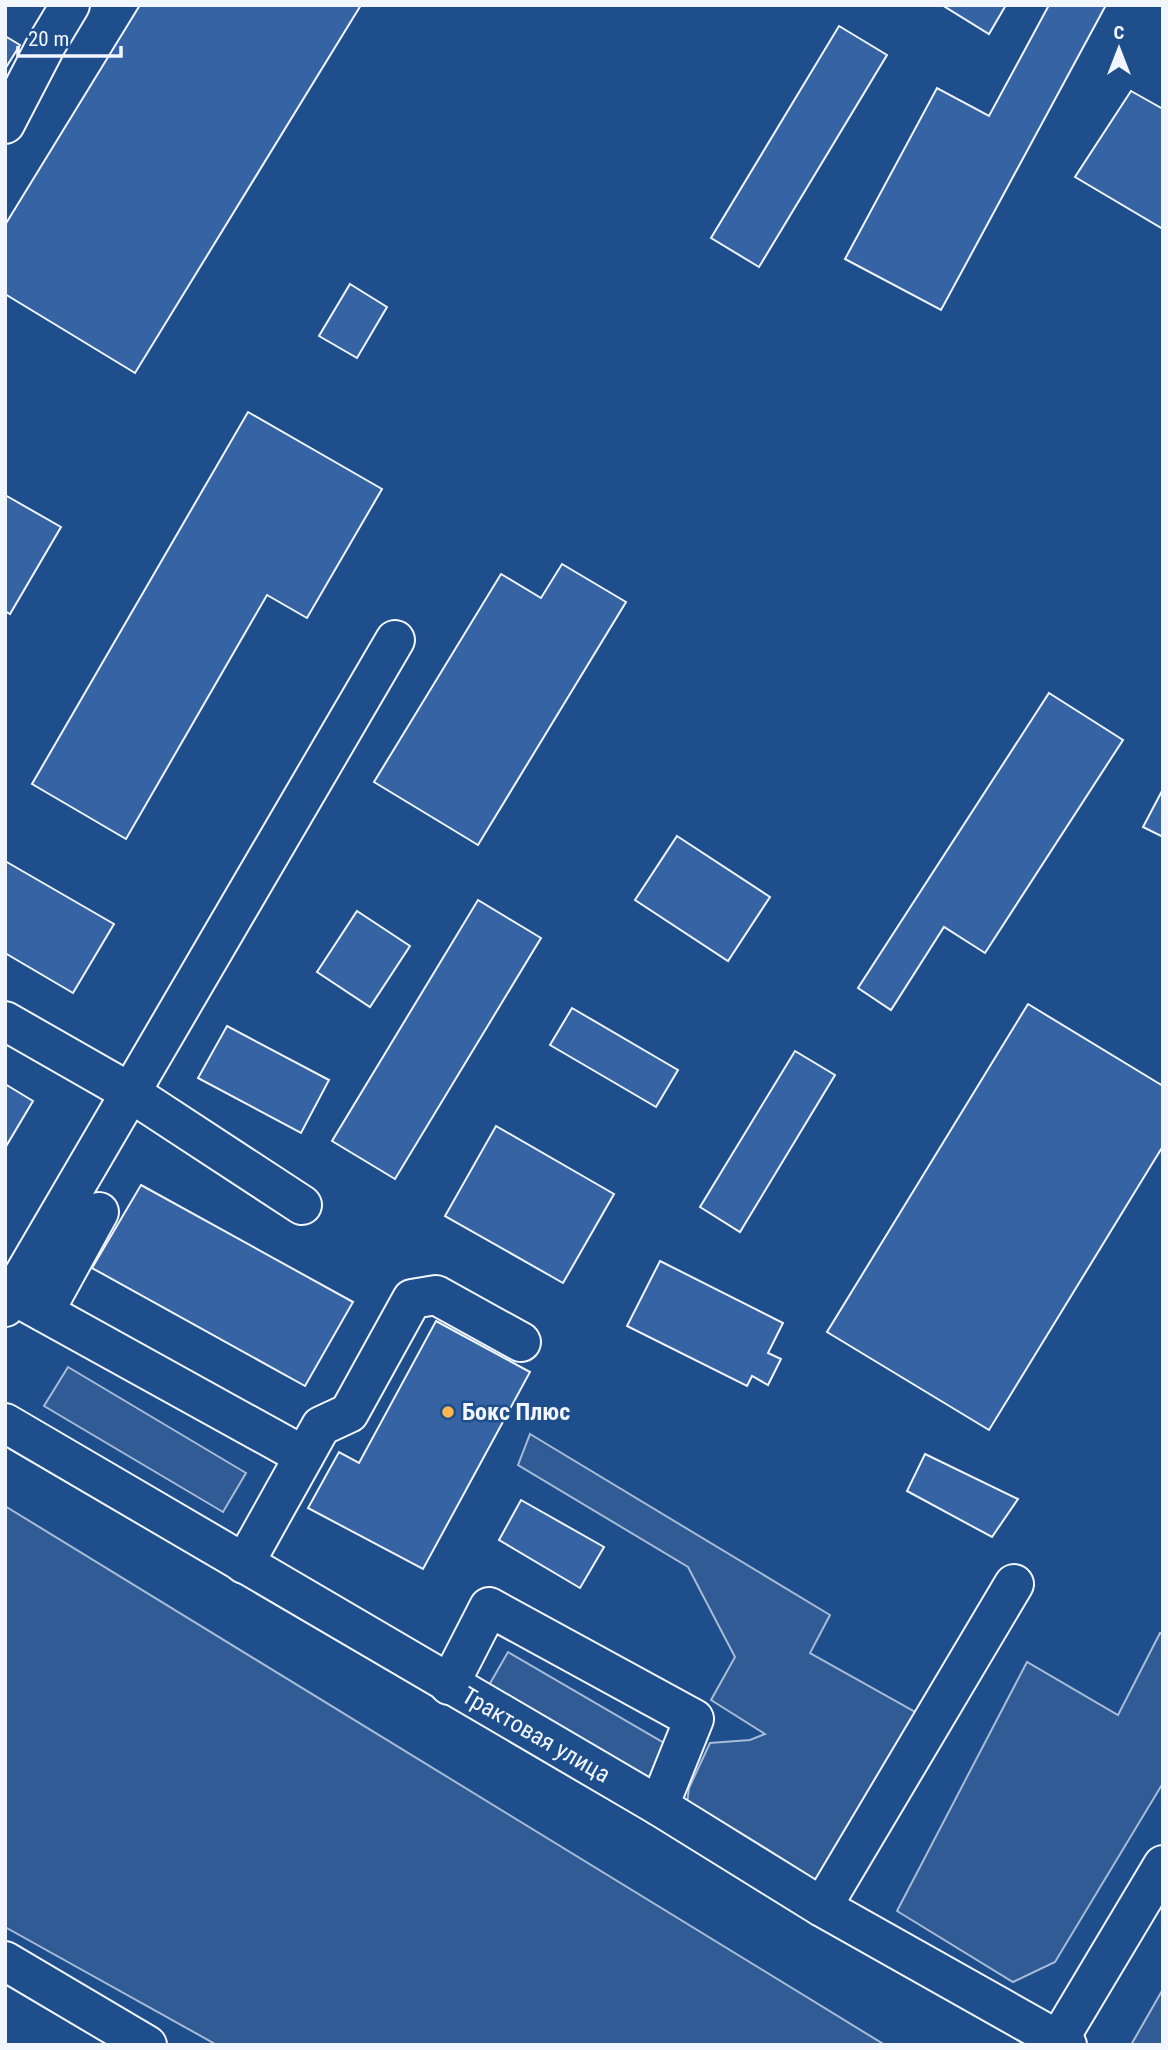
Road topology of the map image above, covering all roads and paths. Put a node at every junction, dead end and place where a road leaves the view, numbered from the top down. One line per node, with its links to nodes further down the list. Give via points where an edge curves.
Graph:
1 (70, 5): 2 (main road)
2 (5, 124)
3 (395, 640): 5 (main road)
4 (5, 1021): 5 (main road)
5 (131, 1093): 6 (main road); 8 (main road)
6 (302, 1205)
7 (99, 1212): 8 (main road)
8 (21, 1305): 11 (main road)
9 (521, 1342): 11 (main road, via 436,1295 412,1299 349,1413 320,1426)
10 (5, 1423): 12 (main road, Трактовая улица)
11 (304, 1456): 12 (main road)
12 (244, 1564): 14 (main road, Трактовая улица)
13 (1014, 1584): 17 (main road)
14 (449, 1685): 15 (main road, Трактовая улица); 15 (main road, via 489,1607 694,1719)
15 (659, 1805): 17 (main road, Трактовая улица)
16 (1163, 1865): 19 (main road)
17 (822, 1908): 19 (main road, Трактовая улица)
18 (5, 1961): 20 (main road)
19 (1062, 2043)
20 (147, 2045)

